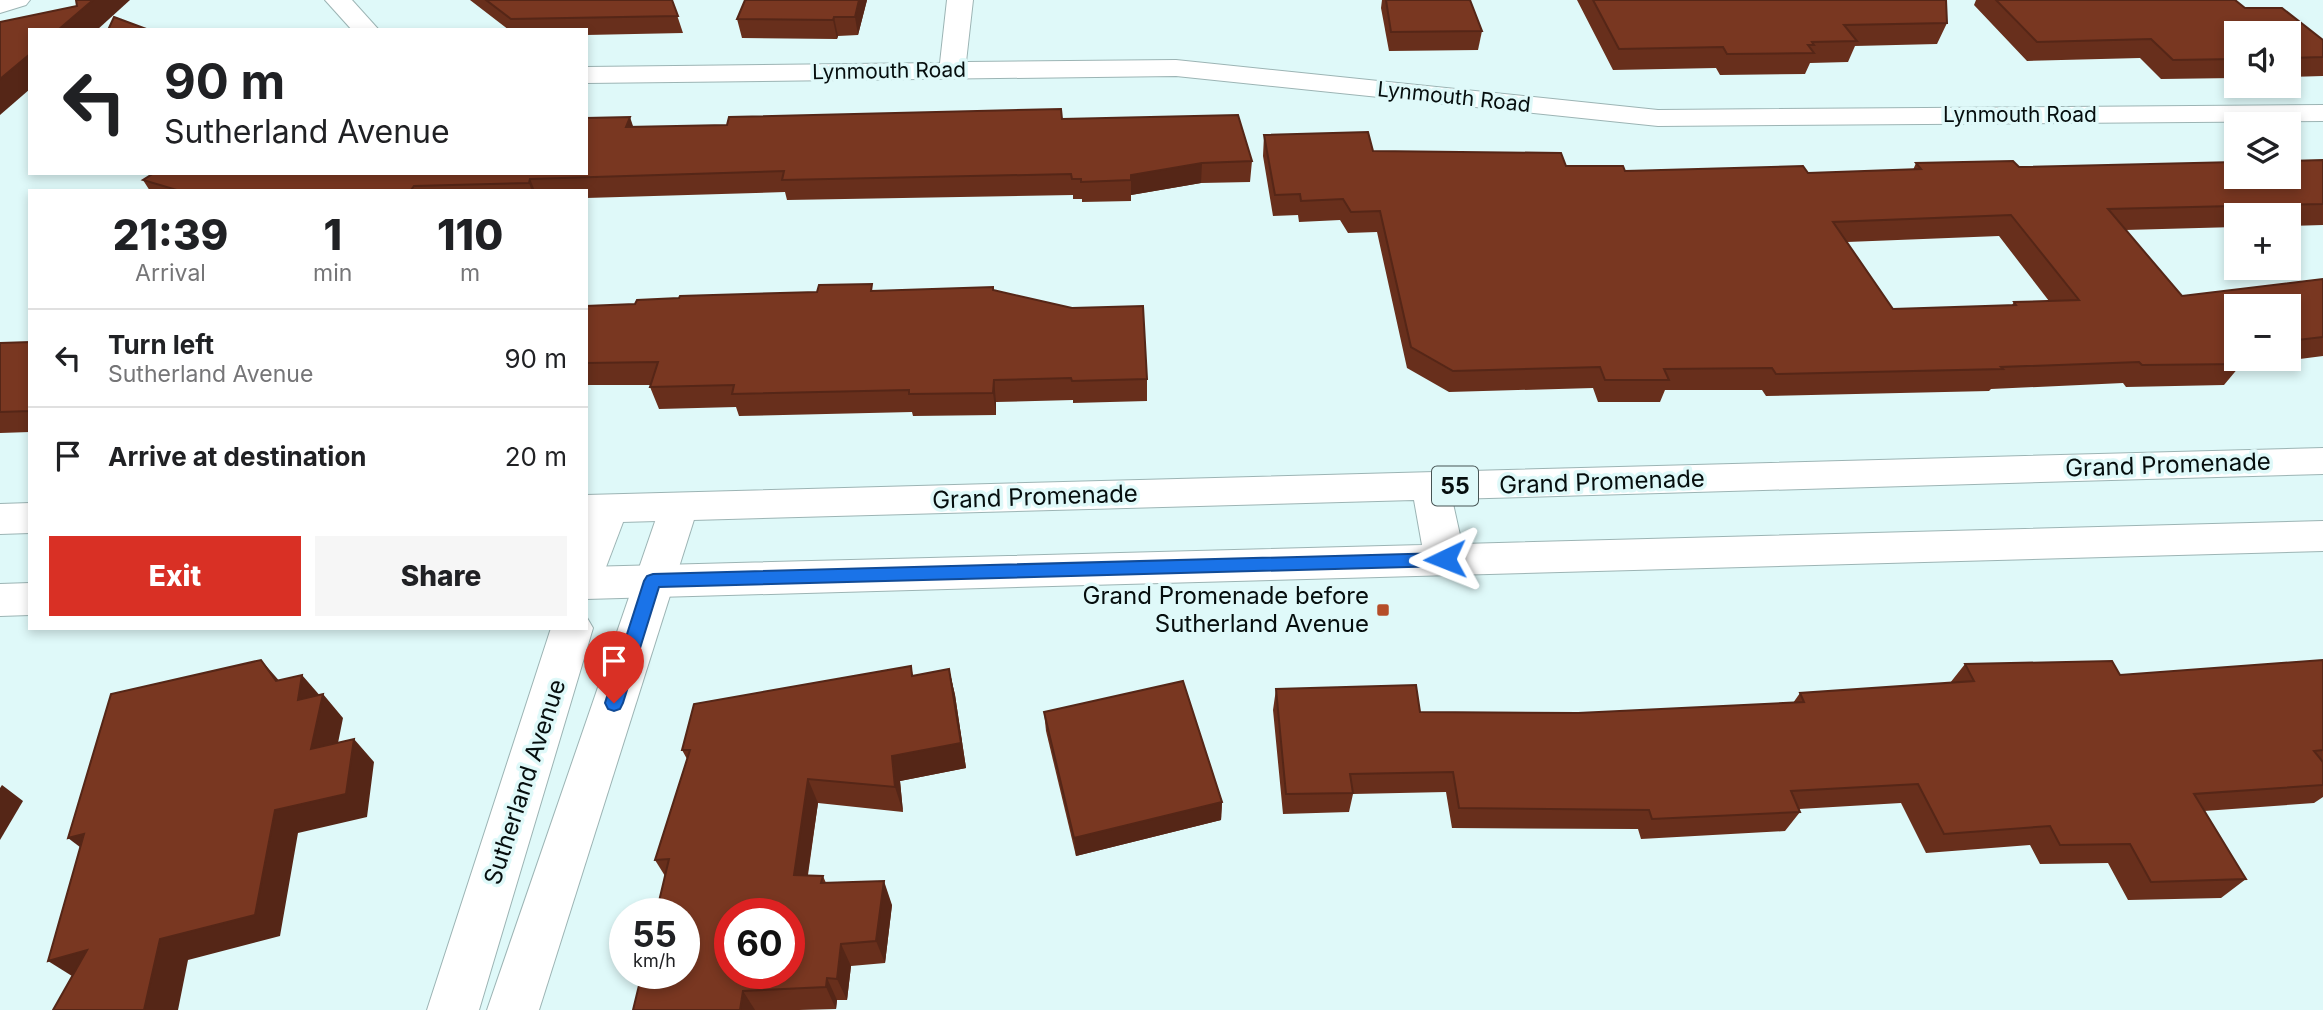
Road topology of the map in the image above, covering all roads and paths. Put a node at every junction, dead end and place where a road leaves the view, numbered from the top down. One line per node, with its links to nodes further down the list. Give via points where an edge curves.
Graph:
1 (17, 0): 4 (street)
2 (338, 0): 5 (street)
3 (960, 0): 6 (street)
4 (0, 5)
5 (364, 28)
6 (952, 71): 7 (street, Lynmouth Road); 8 (street, Lynmouth Road, via 1176,68 1658,118)
7 (588, 75)
8 (2323, 113)
9 (2323, 461): 10 (street, Grand Promenade / 55)
10 (1431, 487): 11 (street, Grand Promenade / 55); 16 (street)
11 (678, 507): 12 (street, Grand Promenade / 55); 18 (street)
12 (598, 509): 17 (street)
13 (28, 518): 14 (street)
14 (0, 519)
15 (2323, 536): 16 (street)
16 (1445, 559): 18 (street)
17 (588, 562)
18 (653, 581): 19 (street); 23 (street)
19 (588, 583)
20 (28, 599): 21 (street)
21 (0, 600)
22 (571, 630): 24 (street, Sutherland Avenue)
23 (538, 933): 24 (street); 26 (street)
24 (477, 934): 25 (street, Sutherland Avenue)
25 (453, 1010)
26 (513, 1010)

